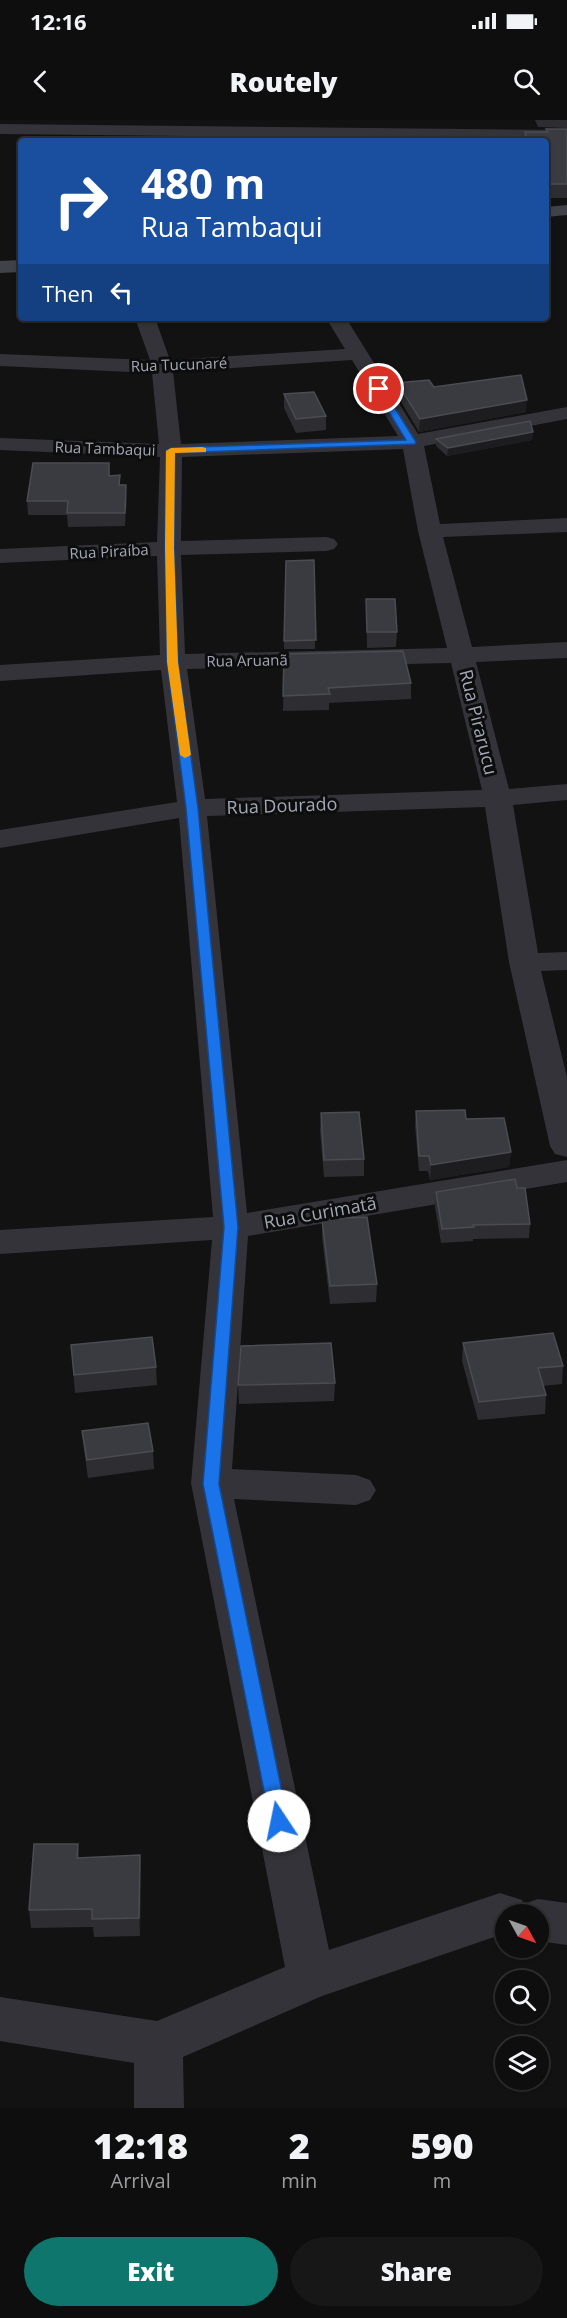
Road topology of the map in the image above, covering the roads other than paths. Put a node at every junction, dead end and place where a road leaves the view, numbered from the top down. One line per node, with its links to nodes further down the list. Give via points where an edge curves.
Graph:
1 (0, 129): 4 (street)
2 (497, 132): 3 (street); 4 (street)
3 (567, 135)
4 (123, 136)
5 (567, 210): 6 (street)
6 (549, 212)
7 (18, 266): 8 (street)
8 (0, 267)
9 (146, 321): 13 (street)
10 (338, 321): 11 (street, Rua Pirarucu)
11 (357, 354): 13 (street, Rua Tucunaré); 15 (street, Rua Pirarucu)
12 (0, 360): 13 (street, Rua Tucunaré)
13 (162, 367): 17 (street)
14 (567, 413): 15 (street, Rua Tambaqui)
15 (412, 442): 17 (street, Rua Tambaqui); 19 (street, Rua Pirarucu)
16 (0, 444): 17 (street, Rua Tambaqui)
17 (171, 451): 21 (street)
18 (567, 525): 19 (street)
19 (430, 531): 24 (street, Rua Pirarucu)
20 (326, 544): 21 (street, Rua Piraíba)
21 (169, 548): 22 (street, Rua Piraíba); 25 (street)
22 (0, 556)
23 (567, 650): 24 (street, Rua Aruanã)
24 (462, 655): 25 (street, Rua Aruanã); 28 (street, Rua Pirarucu)
25 (172, 662): 26 (street, Rua Aruanã); 29 (street)
26 (0, 673)
27 (567, 792): 28 (street, Rua Dourado)
28 (498, 798): 29 (street, Rua Dourado); 32 (street, Rua Pirarucu)
29 (192, 808): 30 (street, Rua Dourado); 35 (street)
30 (0, 839)
31 (567, 961): 32 (street)
32 (524, 962): 33 (street, Rua Pirarucu)
33 (567, 1146)
34 (567, 1171): 35 (street, Rua Curimatã)
35 (231, 1227): 36 (street, Rua Curimatã); 37 (street)
36 (0, 1242)
37 (211, 1484): 38 (street); 42 (street)
38 (356, 1490)
39 (495, 1916): 42 (street)
40 (549, 1922): 41 (street)
41 (567, 1924)
42 (311, 1978): 44 (street)
43 (0, 2019): 44 (street)
44 (158, 2044): 45 (street)
45 (159, 2108)

